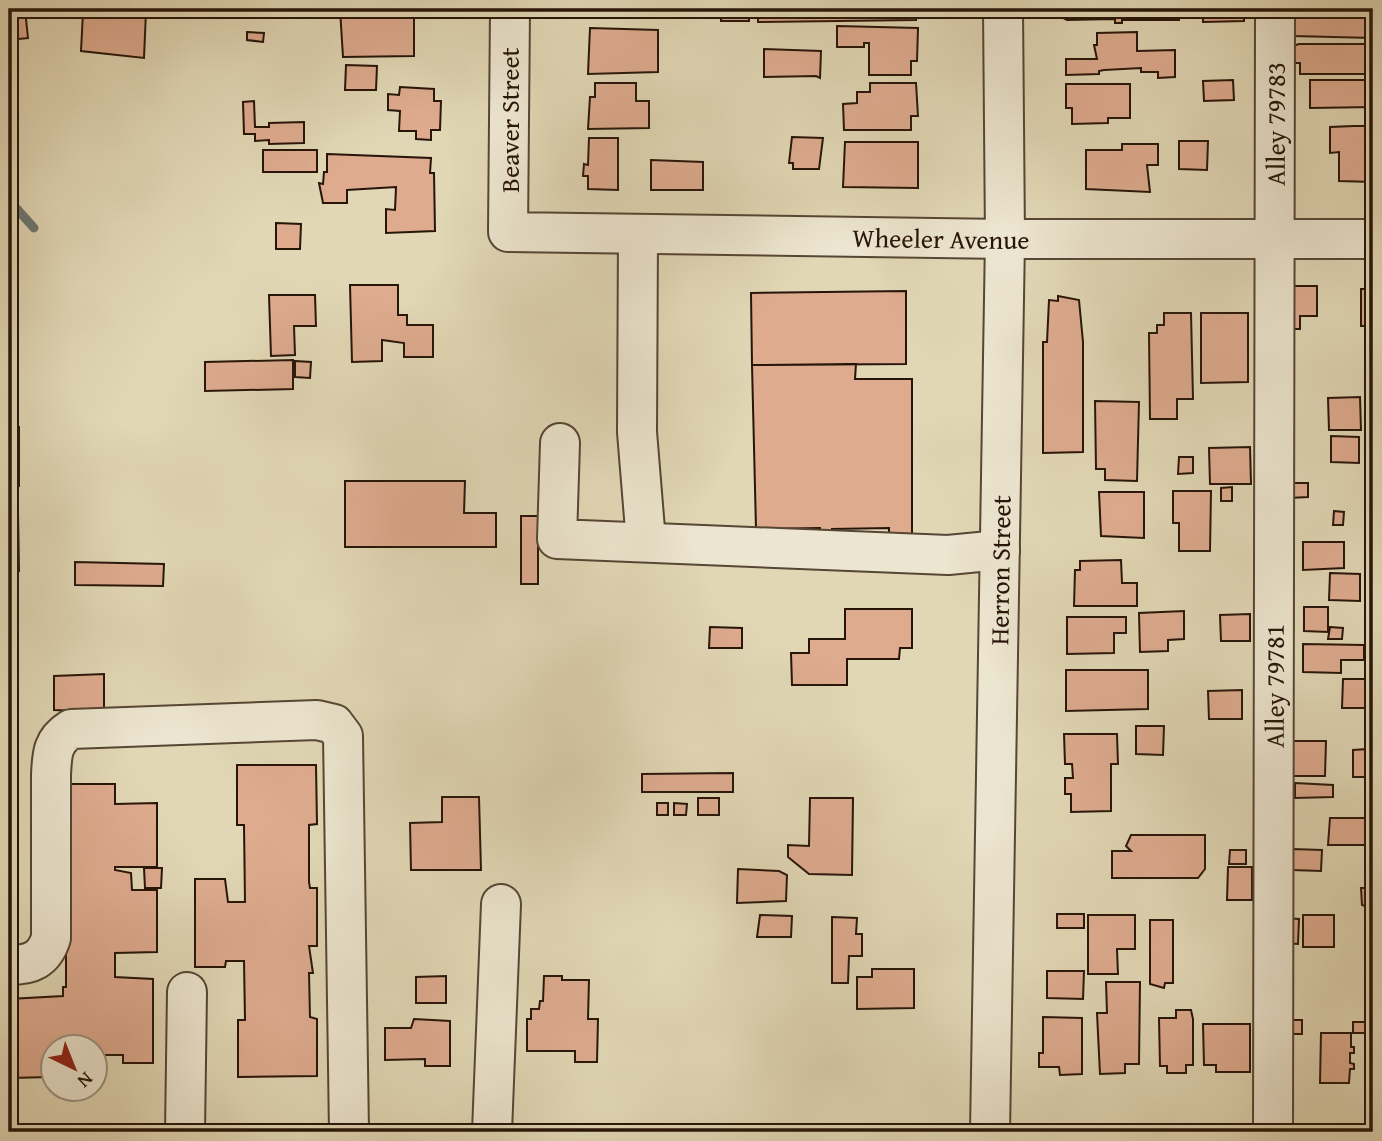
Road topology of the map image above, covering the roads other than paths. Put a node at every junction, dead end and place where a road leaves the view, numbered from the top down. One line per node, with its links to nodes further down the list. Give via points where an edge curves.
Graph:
1 (510, 9): 4 (street, Beaver Street)
2 (1003, 9): 6 (street, Herron Street)
3 (1275, 9): 8 (street, Alley 79783)
4 (509, 232): 5 (street, Wheeler Avenue)
5 (638, 234): 6 (street, Wheeler Avenue); 10 (street, via 637,432)
6 (1005, 239): 8 (street, Wheeler Avenue); 11 (street, Herron Street)
7 (1373, 239): 8 (street, Wheeler Avenue)
8 (1276, 240): 19 (street, Alley 79781)
9 (560, 443): 10 (street, via 557,539)
10 (646, 542): 11 (street, via 948,555)
11 (1000, 550): 18 (street, Herron Street)
12 (500, 904): 17 (street)
13 (19, 965): 16 (street, via 47,952 51,938 52,749 59,736 71,729 317,720 334,724 343,736)
14 (187, 992): 15 (street)
15 (185, 1132)
16 (349, 1132)
17 (492, 1132)
18 (990, 1132)
19 (1273, 1132)

